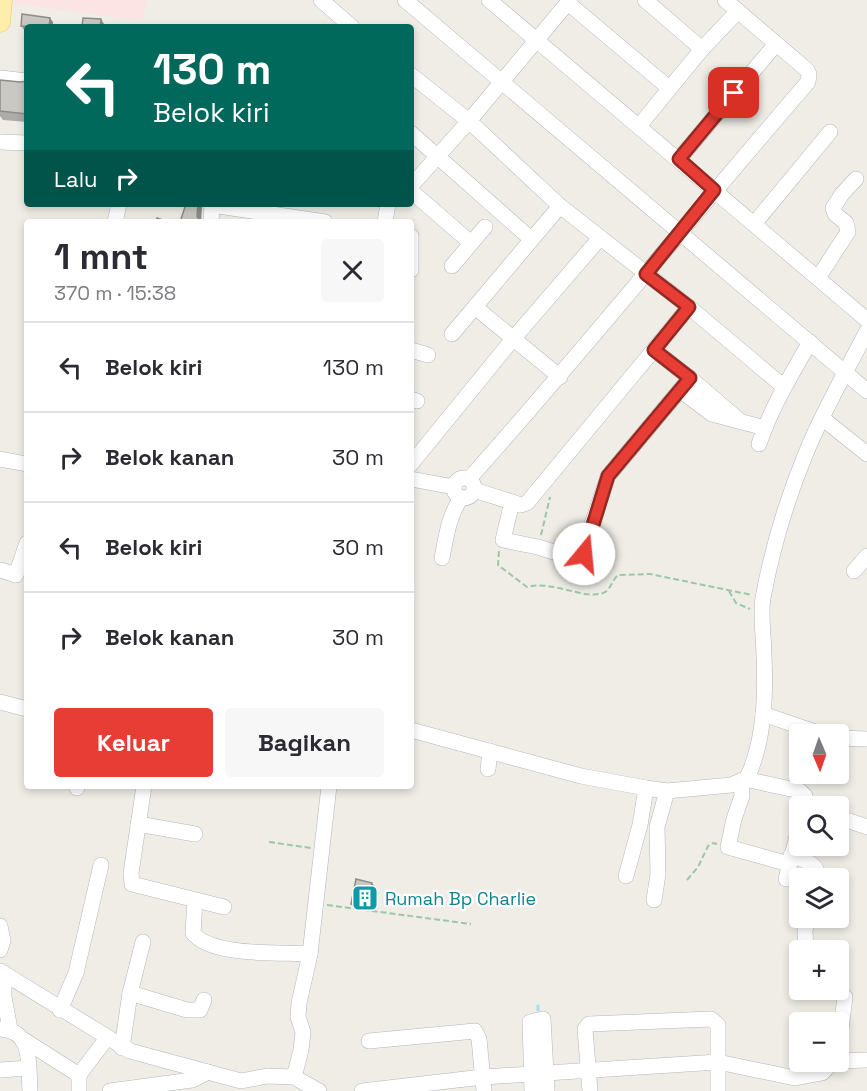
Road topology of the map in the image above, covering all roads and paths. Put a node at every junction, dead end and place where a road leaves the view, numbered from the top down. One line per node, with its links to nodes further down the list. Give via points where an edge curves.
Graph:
1 (2, 0): 10 (main road)
2 (321, 0): 11 (street)
3 (405, 0): 18 (street)
4 (489, 0): 8 (street)
5 (645, 0): 14 (street)
6 (725, 0): 9 (street)
7 (569, 2): 12 (street); 19 (street)
8 (508, 5): 12 (street)
9 (738, 11): 13 (street); 14 (street)
10 (0, 22)
11 (347, 24)
12 (538, 40): 18 (street); 21 (street)
13 (776, 44): 27 (street); 30 (street, via 807,70 808,82)
14 (702, 49): 19 (street)
15 (414, 77): 20 (street)
16 (0, 78): 17 (street)
17 (24, 81)
18 (502, 82): 20 (street); 37 (street)
19 (669, 88): 21 (street)
20 (469, 121): 26 (street); 32 (street)
21 (639, 126): 27 (street)
22 (830, 132): 35 (street)
23 (414, 136): 26 (street)
24 (0, 142): 25 (street)
25 (24, 143)
26 (438, 156): 29 (street); 39 (street)
27 (679, 159): 30 (street)
28 (856, 179): 43 (street, via 834,205 835,214 846,223 848,232)
29 (414, 183)
30 (714, 190): 35 (street); 37 (street)
31 (414, 194): 40 (street)
32 (560, 206): 38 (street); 39 (street)
33 (231, 207): 34 (street)
34 (306, 219)
35 (754, 224): 43 (street)
36 (485, 227): 40 (street)
37 (680, 233): 42 (street); 50 (street)
38 (600, 238): 42 (street); 49 (street)
39 (531, 239): 44 (street)
40 (471, 243): 41 (street)
41 (452, 266)
42 (646, 274): 45 (street); 55 (street)
43 (818, 278): 46 (street)
44 (475, 307): 48 (street); 49 (street)
45 (689, 307): 51 (street); 57 (street)
46 (867, 320)
47 (867, 331): 54 (street)
48 (452, 334)
49 (513, 339): 55 (street); 66 (street)
50 (810, 342): 54 (street); 57 (street)
51 (654, 350): 56 (street); 71 (street, via 532,498 525,504)
52 (414, 351): 53 (street)
53 (428, 355)
54 (846, 373): 59 (street); 60 (street)
55 (560, 377): 69 (street)
56 (690, 378): 58 (street); 61 (street)
57 (784, 387): 62 (street)
58 (680, 390): 61 (street, via 712,414); 73 (street, via 608,476 583,555 578,559)
59 (867, 391)
60 (822, 418): 64 (street); 80 (street, via 784,516)
61 (740, 421): 62 (street)
62 (765, 428): 63 (street)
63 (759, 444)
64 (867, 454)
65 (0, 459): 67 (street)
66 (414, 460)
67 (24, 463)
68 (414, 480): 69 (street)
69 (464, 489): 71 (street); 76 (street, via 455,507)
70 (550, 495): 73 (path)
71 (512, 502): 72 (street)
72 (503, 540): 73 (street); 79 (path, via 498,566 525,586 545,585 595,594 607,591 618,575 650,574)
73 (538, 547)
74 (24, 552): 77 (street, via 16,575)
75 (867, 556): 78 (street)
76 (442, 558)
77 (0, 570)
78 (854, 571)
79 (729, 591): 80 (path); 80 (path, via 738,605)
80 (763, 605): 83 (street)
81 (0, 702): 82 (street)
82 (24, 708)
83 (763, 714): 84 (street); 90 (street, via 756,751)
84 (792, 724)
85 (414, 731): 88 (street)
86 (849, 738): 87 (street)
87 (867, 739)
88 (490, 751): 89 (street); 91 (street, via 582,776)
89 (488, 769)
90 (743, 781): 94 (street); 95 (street, via 800,791); 101 (street)
91 (646, 788): 94 (street); 107 (street)
92 (144, 789): 97 (street)
93 (329, 789): 102 (street)
94 (667, 791): 110 (street, via 657,827)
95 (805, 796)
96 (849, 821): 98 (street)
97 (138, 824): 99 (street); 109 (street, via 130,882)
98 (867, 827)
99 (195, 834)
100 (269, 842): 102 (path)
101 (728, 847): 105 (street); 108 (path, via 713,843 708,846)
102 (322, 850): 111 (street)
103 (792, 856): 105 (street)
104 (101, 865): 121 (street, via 75,973)
105 (789, 866): 106 (street, via 813,864)
106 (816, 868)
107 (626, 876)
108 (687, 880)
109 (195, 900): 112 (street); 117 (street, via 194,933 205,942 233,950)
110 (654, 900)
111 (316, 904): 113 (path); 117 (street)
112 (224, 906)
113 (471, 924)
114 (0, 926): 116 (street)
115 (143, 942): 119 (street)
116 (0, 950)
117 (310, 954): 136 (street, via 301,990 298,1017 303,1032)
118 (2, 972): 121 (street); 122 (street)
119 (130, 993): 120 (street, via 187,1010 200,1010); 126 (street)
120 (204, 1000)
121 (60, 1010): 123 (street)
122 (5, 1029): 124 (street)
123 (107, 1038): 126 (street); 137 (street)
124 (24, 1040): 130 (street); 137 (street)
125 (369, 1041): 138 (street, via 474,1030)
126 (122, 1048): 133 (street)
127 (867, 1060): 128 (street)
128 (849, 1061)
129 (718, 1062): 131 (street); 131 (street, via 718,1025 714,1020 595,1022 585,1028); 139 (street); 148 (street)
130 (28, 1068): 132 (street); 141 (street)
131 (589, 1069): 134 (street); 147 (street)
132 (0, 1070)
133 (208, 1072): 140 (street); 142 (street, via 192,1080)
134 (538, 1072): 138 (street); 145 (street); 146 (street)
135 (823, 1072): 139 (street)
136 (294, 1077): 140 (street, via 267,1076); 143 (street)
137 (79, 1083)
138 (483, 1084): 144 (street)
139 (796, 1084)
140 (242, 1086)
141 (30, 1091)
142 (110, 1091)
143 (318, 1091)
144 (362, 1091)
145 (532, 1091)
146 (547, 1091)
147 (590, 1091)
148 (718, 1091)

